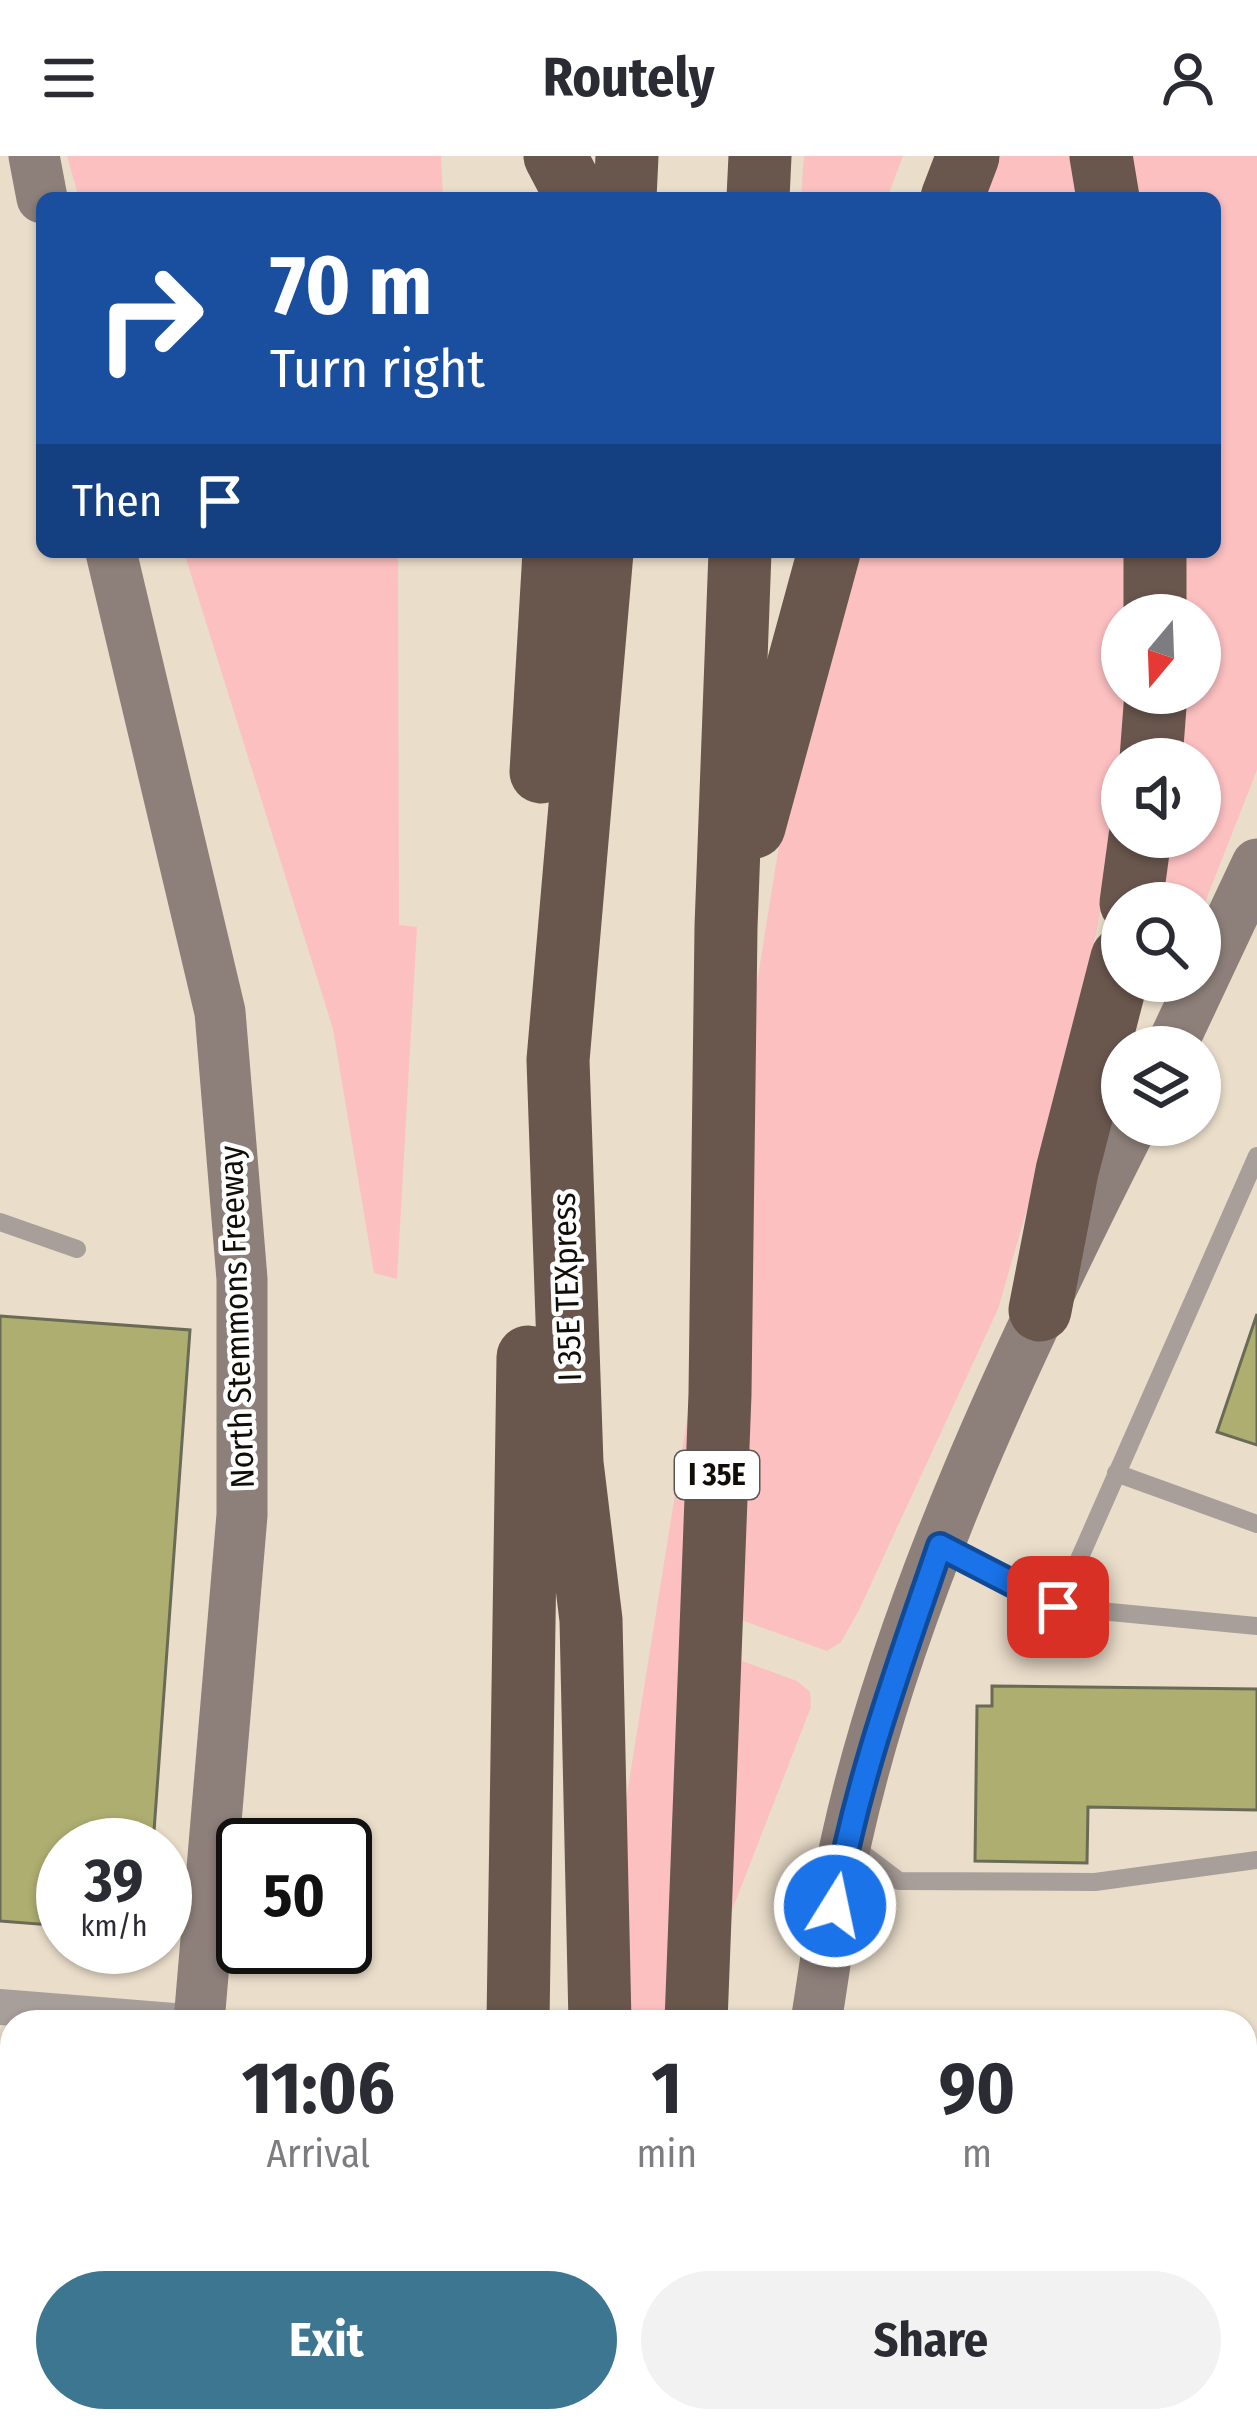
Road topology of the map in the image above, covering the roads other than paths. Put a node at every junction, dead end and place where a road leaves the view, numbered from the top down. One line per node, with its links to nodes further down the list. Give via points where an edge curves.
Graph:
1 (34, 156): 7 (main road)
2 (627, 156): 6 (highway)
3 (760, 156): 8 (highway)
4 (968, 156): 9 (highway)
5 (1101, 156): 10 (highway)
6 (582, 180)
7 (41, 192)
8 (758, 192)
9 (954, 192)
10 (1107, 192)
11 (112, 558): 36 (main road, North Stemmons Freeway, via 220,1012 242,1279 242,1515)
12 (554, 558): 37 (highway, via 531,948)
13 (601, 558): 38 (highway, I 35E TEXpress, via 558,1060 572,1463 591,1620)
14 (740, 558): 19 (highway, I 35E)
15 (827, 558): 19 (highway)
16 (1155, 558): 17 (highway)
17 (1155, 594)
18 (1257, 863): 21 (main road)
19 (726, 927): 39 (highway, I 35E, via 720,1394)
20 (1111, 1002): 26 (highway)
21 (1181, 1026)
22 (1122, 1146): 26 (main road)
23 (1257, 1156): 27 (lane)
24 (0, 1222): 25 (lane)
25 (77, 1249)
26 (1040, 1310): 29 (main road)
27 (1116, 1473): 28 (lane); 30 (lane)
28 (1257, 1525)
29 (940, 1546): 30 (lane); 32 (main road)
30 (1058, 1607): 31 (lane)
31 (1257, 1626)
32 (846, 1842): 33 (lane, via 899,1881 1095,1882); 40 (main road)
33 (1257, 1860)
34 (0, 2007): 35 (street)
35 (37, 2010)
36 (200, 2010)
37 (518, 2010)
38 (600, 2010)
39 (696, 2010)
40 (818, 2010)

